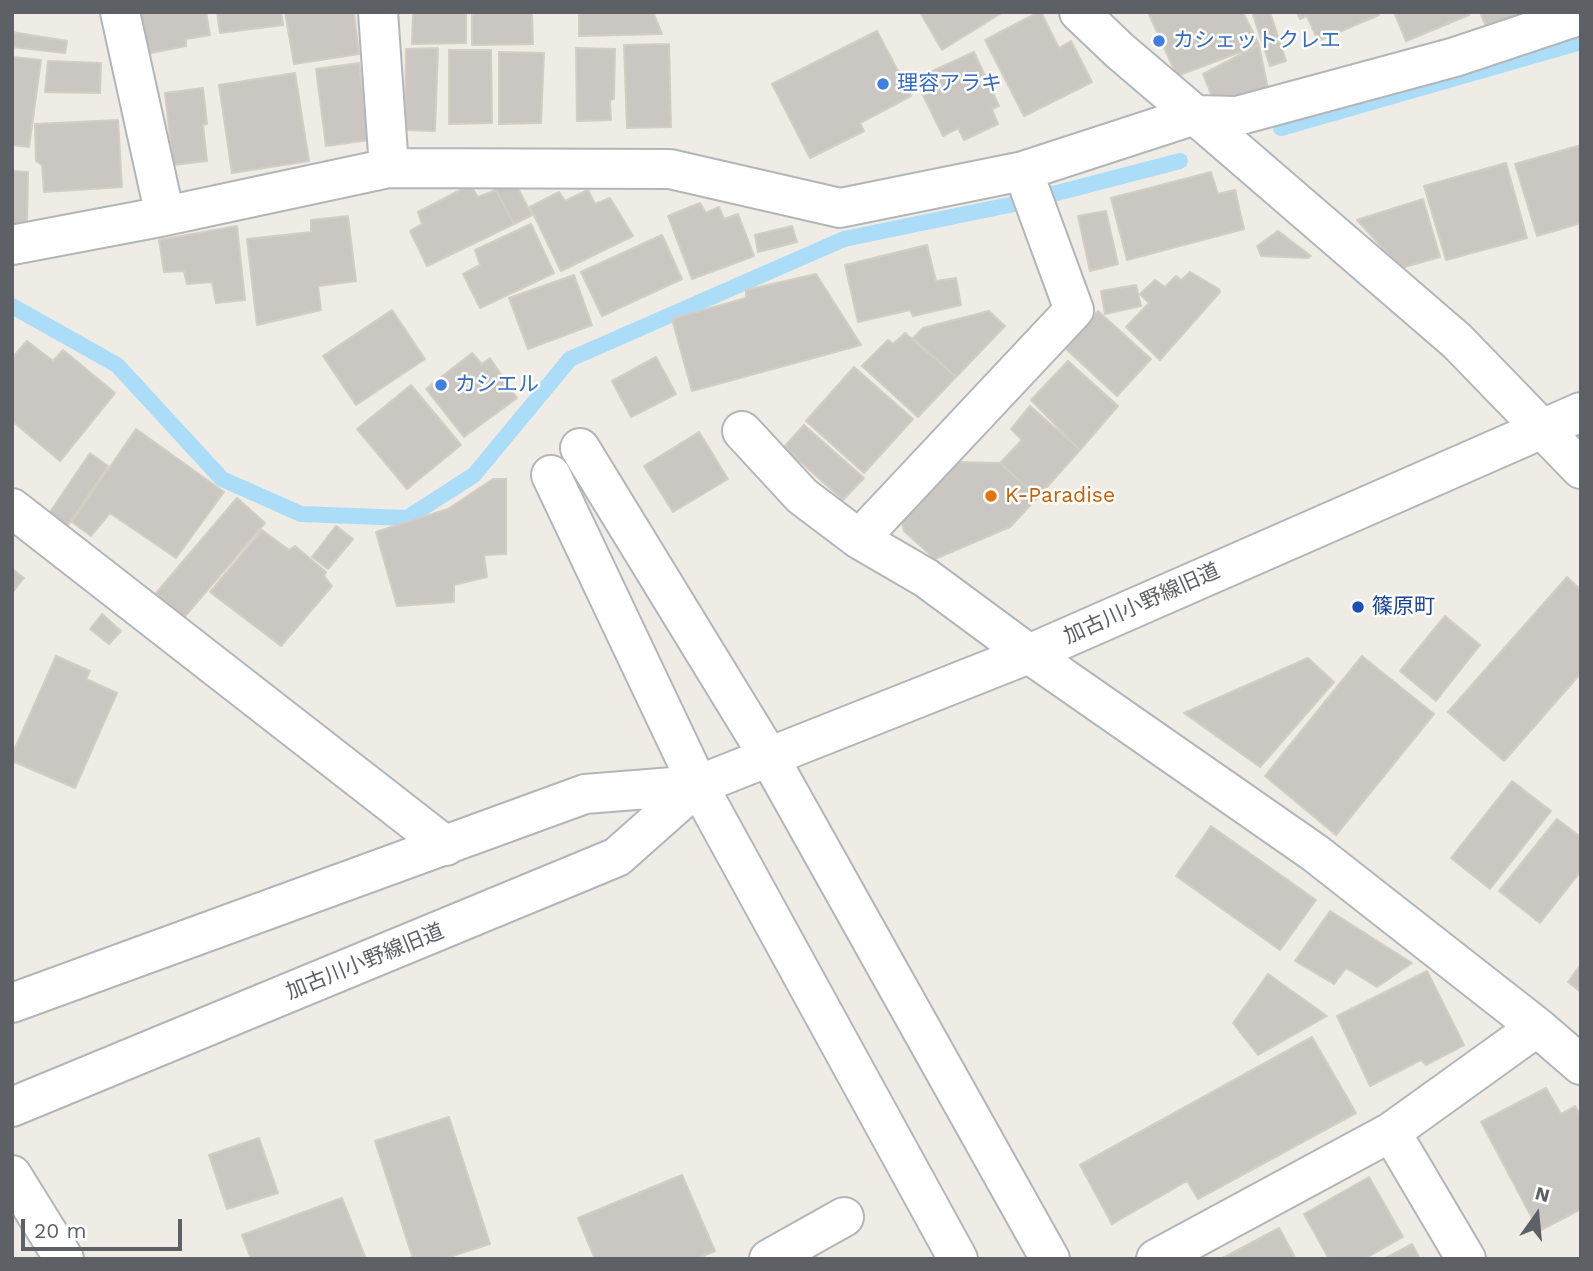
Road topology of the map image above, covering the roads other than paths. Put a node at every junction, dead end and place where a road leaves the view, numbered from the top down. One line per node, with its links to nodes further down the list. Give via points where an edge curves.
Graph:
1 (120, 12): 8 (street)
2 (378, 12): 6 (street)
3 (1079, 12): 5 (street)
4 (1581, 15): 5 (street, via 1455,57 1237,116)
5 (1195, 115): 7 (street); 11 (street, via 1457,341)
6 (388, 168): 7 (street, via 670,169 839,208); 8 (street)
7 (1023, 171): 17 (street, via 1074,310)
8 (165, 216): 9 (street)
9 (12, 245)
10 (1581, 412): 11 (street, 加古川小野線旧道)
11 (1542, 429): 14 (street); 18 (street, 加古川小野線旧道)
12 (742, 431): 17 (street, via 802,496)
13 (580, 448): 19 (street)
14 (1581, 469)
15 (551, 475): 20 (street)
16 (12, 509): 21 (street)
17 (859, 539): 18 (street, via 926,578)
18 (1029, 654): 19 (street, 加古川小野線旧道); 23 (street, via 1315,853)
19 (769, 757): 20 (street, 加古川小野線旧道); 32 (street)
20 (698, 785): 21 (street, 加古川小野線旧道, via 585,794); 25 (street, 加古川小野線旧道, via 617,857); 31 (street)
21 (446, 846): 22 (street, 加古川小野線旧道)
22 (12, 1003)
23 (1537, 1027): 24 (street); 26 (street)
24 (1581, 1065)
25 (12, 1107)
26 (1391, 1132): 33 (street); 34 (street)
27 (12, 1175): 29 (street)
28 (844, 1217): 30 (street)
29 (64, 1259)
30 (769, 1259)
31 (958, 1259)
32 (1050, 1259)
33 (1156, 1259)
34 (1466, 1259)

